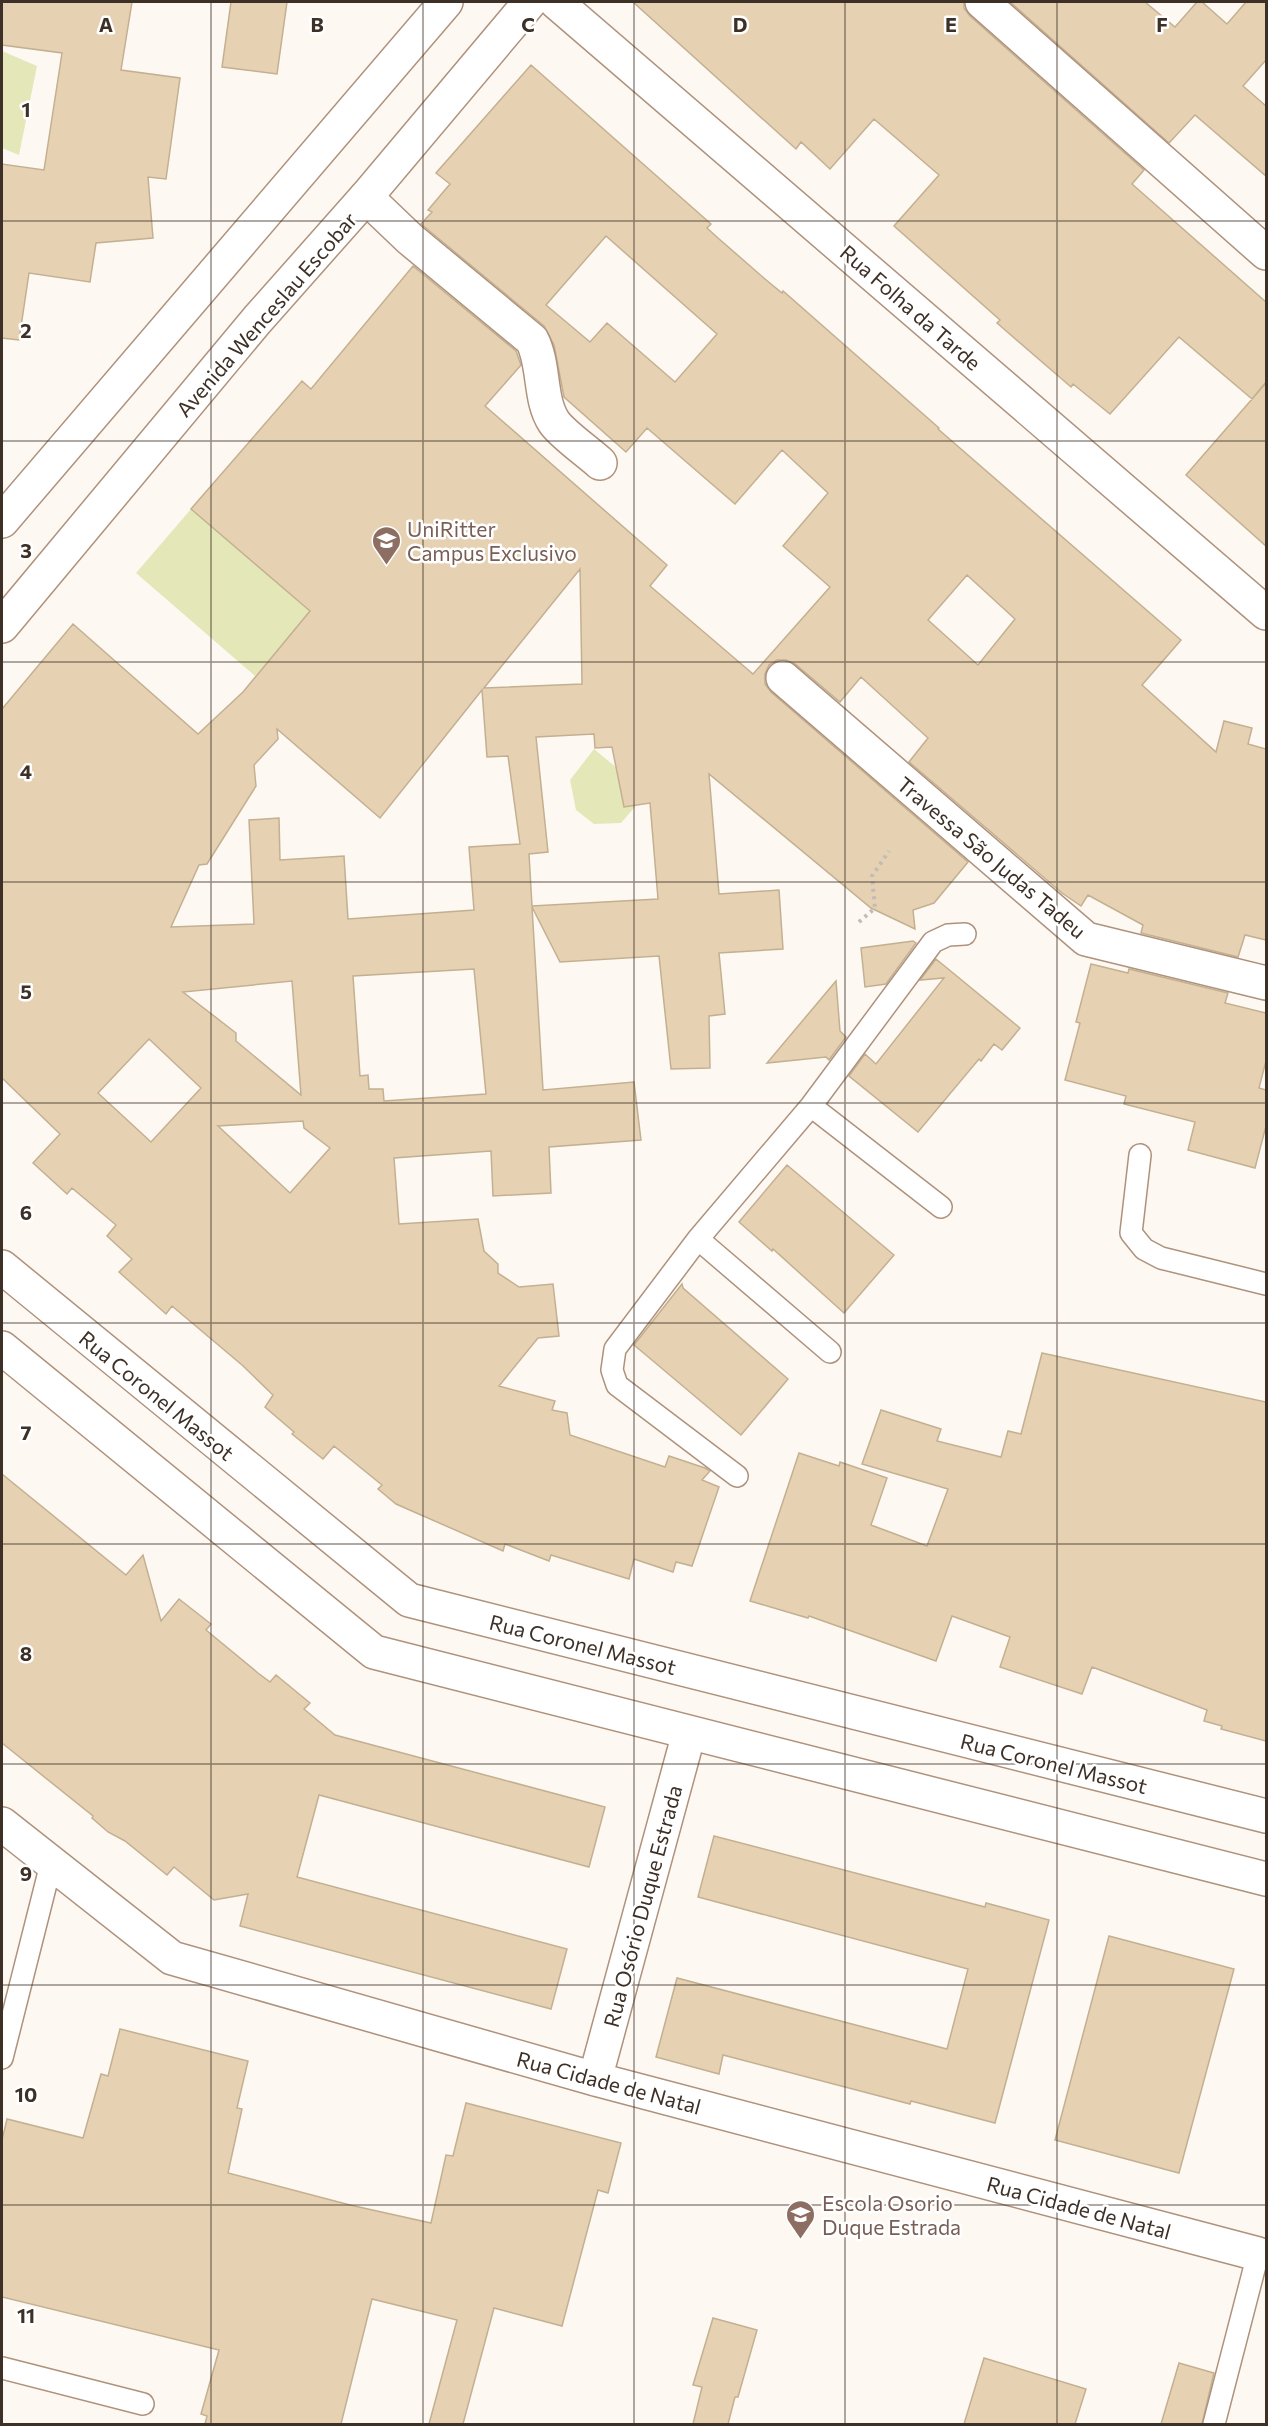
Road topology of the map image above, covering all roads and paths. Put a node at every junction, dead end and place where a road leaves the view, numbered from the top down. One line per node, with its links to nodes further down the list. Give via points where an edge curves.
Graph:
1 (446, 2): 8 (street)
2 (530, 2): 5 (street, Avenida Wenceslau Escobar)
3 (556, 2): 9 (street, Rua Folha da Tarde)
4 (982, 2): 6 (street)
5 (366, 196): 7 (street, via 410,239 532,340 539,354 547,405 554,422); 10 (street, Avenida Wenceslau Escobar, via 257,320)
6 (1266, 253)
7 (600, 463)
8 (2, 521)
9 (1266, 613)
10 (2, 626)
11 (783, 678): 15 (street, Travessa São Judas Tadeu, via 1086,939)
12 (889, 851): 13 (path, via 872,876 875,908)
13 (859, 922)
14 (965, 934): 16 (lane, via 948,935 933,942)
15 (1266, 983)
16 (811, 1106): 18 (lane); 19 (lane)
17 (1140, 1155): 21 (lane, via 1131,1233 1144,1249 1161,1258)
18 (941, 1207)
19 (698, 1239): 23 (lane); 24 (lane, via 615,1349 612,1370 617,1385)
20 (2, 1267): 26 (street, Rua Coronel Massot, via 409,1600)
21 (1266, 1284)
22 (2, 1348): 25 (street, via 374,1652)
23 (830, 1352)
24 (737, 1476)
25 (689, 1733): 29 (street); 31 (street, Rua Osório Duque Estrada)
26 (1266, 1816)
27 (2, 1824): 28 (street, Rua Cidade de Natal)
28 (51, 1863): 30 (lane); 31 (street, Rua Cidade de Natal, via 172,1958)
29 (1266, 1879)
30 (2, 2058)
31 (595, 2079): 32 (street, Rua Cidade de Natal)
32 (1258, 2254): 35 (lane)
33 (2, 2368): 34 (lane)
34 (142, 2404)
35 (1214, 2424)

